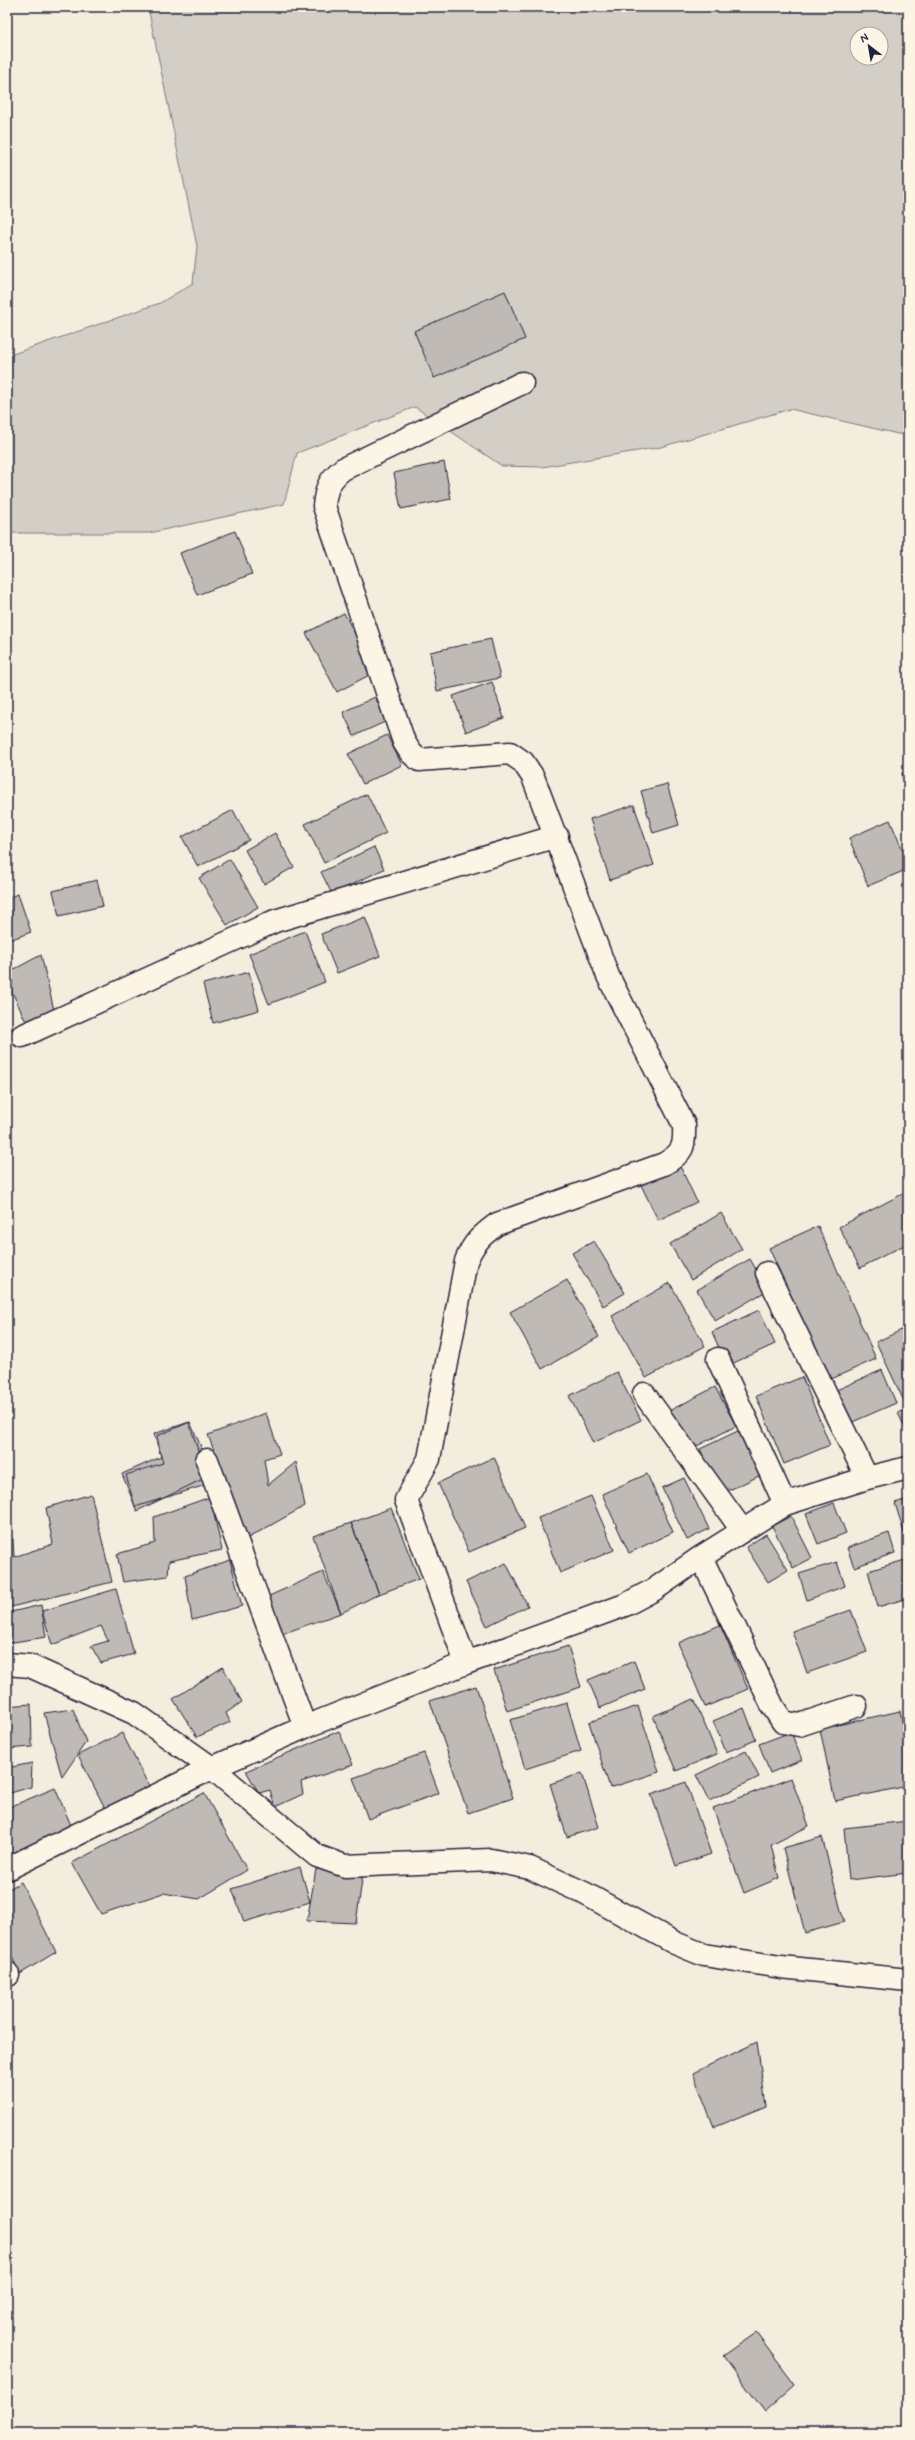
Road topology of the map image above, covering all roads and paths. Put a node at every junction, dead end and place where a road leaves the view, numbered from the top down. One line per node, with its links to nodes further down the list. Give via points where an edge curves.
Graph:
1 (522, 383): 2 (street, via 343,469 331,478 324,506 404,742 411,753 419,760 430,761 510,754 523,762 534,777)
2 (557, 836): 3 (street, via 275,921); 13 (street, via 608,976 684,1125 683,1148 675,1158 664,1164 497,1224 482,1235 472,1247 466,1261 429,1459 406,1500)
3 (22, 1036)
4 (767, 1273): 9 (street)
5 (718, 1359): 10 (street)
6 (644, 1394): 11 (street)
7 (208, 1460): 16 (street)
8 (908, 1468): 9 (street)
9 (867, 1478): 10 (street)
10 (785, 1504): 11 (street)
11 (742, 1530): 12 (street)
12 (700, 1557): 13 (street, via 655,1589 625,1605); 15 (street, via 773,1707 783,1722 798,1725)
13 (466, 1663): 16 (street)
14 (7, 1664): 17 (street, via 30,1666 134,1714)
15 (856, 1706)
16 (305, 1727): 17 (street)
17 (212, 1768): 18 (street); 19 (street, via 317,1856 345,1866 491,1860 530,1868 584,1893 675,1943 704,1955 781,1967)
18 (7, 1869)
19 (908, 1980)

